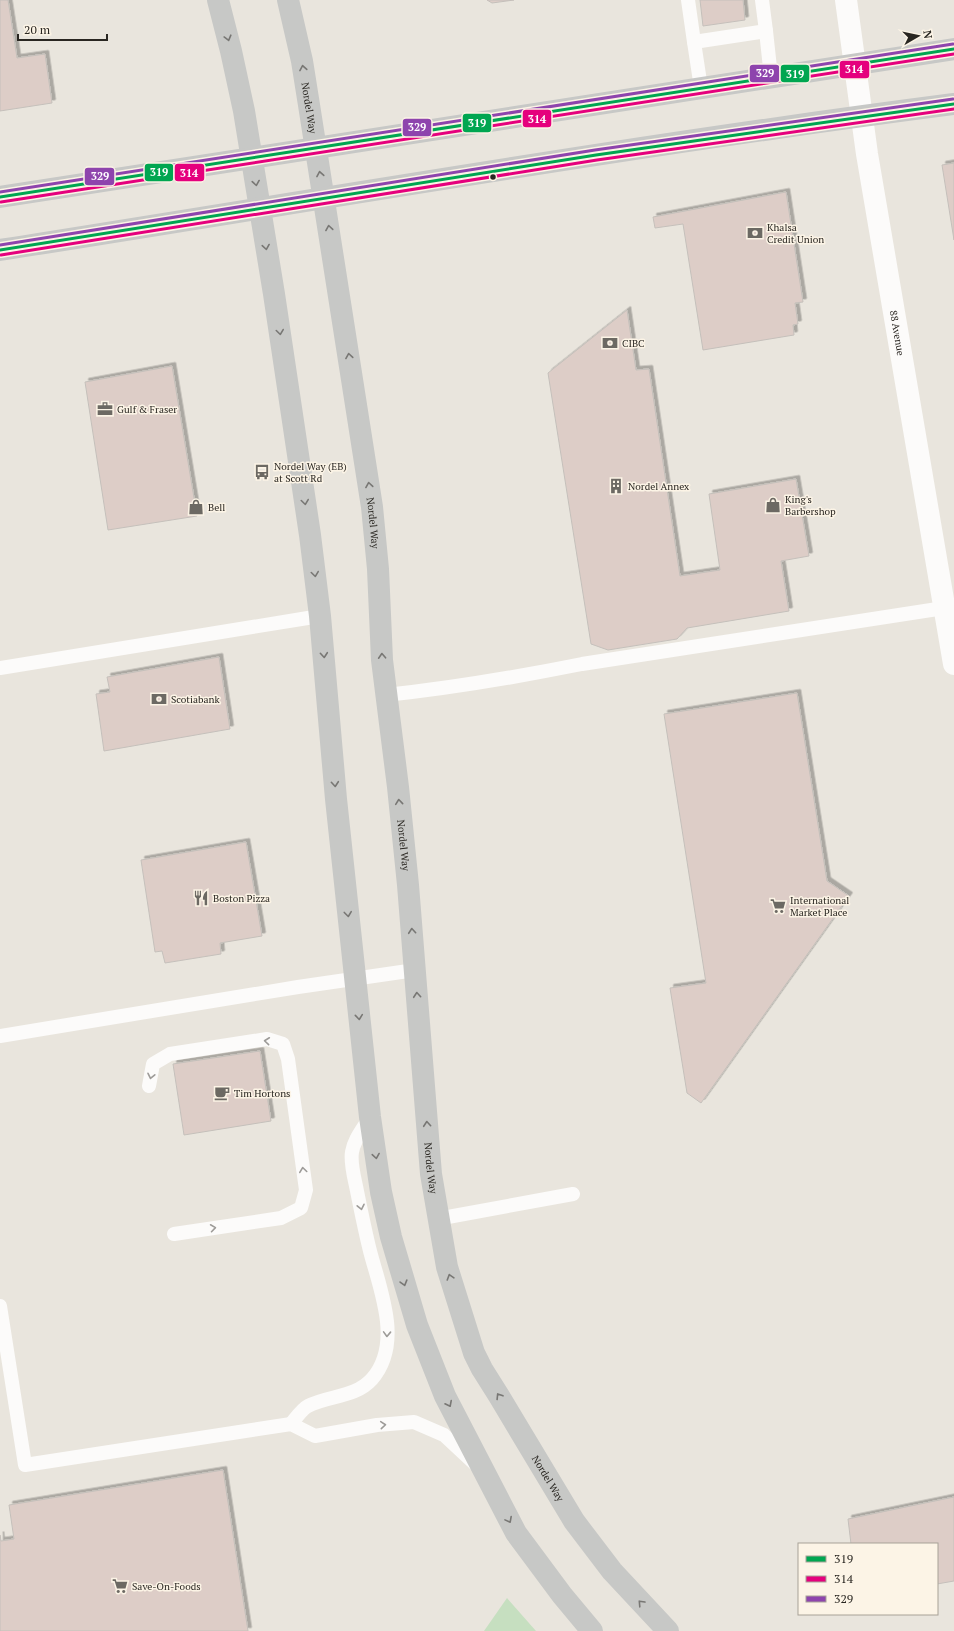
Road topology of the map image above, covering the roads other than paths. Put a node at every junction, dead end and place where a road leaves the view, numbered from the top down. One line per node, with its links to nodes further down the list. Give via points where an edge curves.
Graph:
1 (218, 0): 15 (main road, one-way to 15, via 232,51)
2 (288, 0): 14 (main road, Nordel Way, one-way to 2, via 302,61)
3 (762, 0): 6 (lane)
4 (846, 0): 9 (street, 88 Avenue)
5 (693, 3): 7 (lane)
6 (766, 31): 7 (lane); 10 (lane)
7 (694, 42): 11 (lane)
8 (954, 49): 9 (main road)
9 (854, 64): 10 (main road); 13 (street, 88 Avenue)
10 (771, 77): 11 (main road)
11 (701, 88): 14 (main road)
12 (954, 104): 13 (main road)
13 (862, 116): 17 (main road); 20 (street, 88 Avenue)
14 (316, 148): 15 (main road); 17 (main road, Nordel Way, one-way to 14)
15 (252, 158): 16 (main road); 18 (main road, one-way to 18)
16 (0, 197)
17 (325, 199): 18 (main road); 24 (main road, Nordel Way, one-way to 17, via 372,508)
18 (260, 209): 19 (main road); 21 (main road, one-way to 21)
19 (0, 250)
20 (944, 608): 22 (street, 88 Avenue); 24 (lane, via 582,664 443,689)
21 (320, 616): 23 (lane); 26 (main road, one-way to 26)
22 (954, 664)
23 (0, 668)
24 (386, 695): 25 (main road, Nordel Way, one-way to 24, via 398,787)
25 (415, 970): 26 (lane); 31 (main road, Nordel Way, one-way to 25)
26 (355, 978): 27 (lane); 29 (main road, one-way to 29)
27 (0, 1036)
28 (149, 1086): 32 (lane, one-way to 28, via 281,1218 301,1208 306,1190 288,1059 283,1044 266,1039 170,1054 153,1064)
29 (370, 1118): 34 (lane, one-way to 34, via 355,1140 352,1154 367,1240 386,1310 386,1349 372,1379 360,1390 308,1406); 35 (main road, one-way to 35, via 381,1192 417,1325 445,1396)
30 (573, 1194): 31 (lane)
31 (437, 1219): 37 (main road, Nordel Way, one-way to 31, via 612,1571 574,1521 482,1369 474,1353 447,1267)
32 (174, 1234)
33 (0, 1306): 34 (lane, via 25,1465)
34 (291, 1424): 35 (lane, one-way to 35, via 315,1436 414,1422 444,1435)
35 (485, 1474): 36 (main road, one-way to 36, via 516,1533 562,1596)
36 (592, 1631)
37 (668, 1631)

